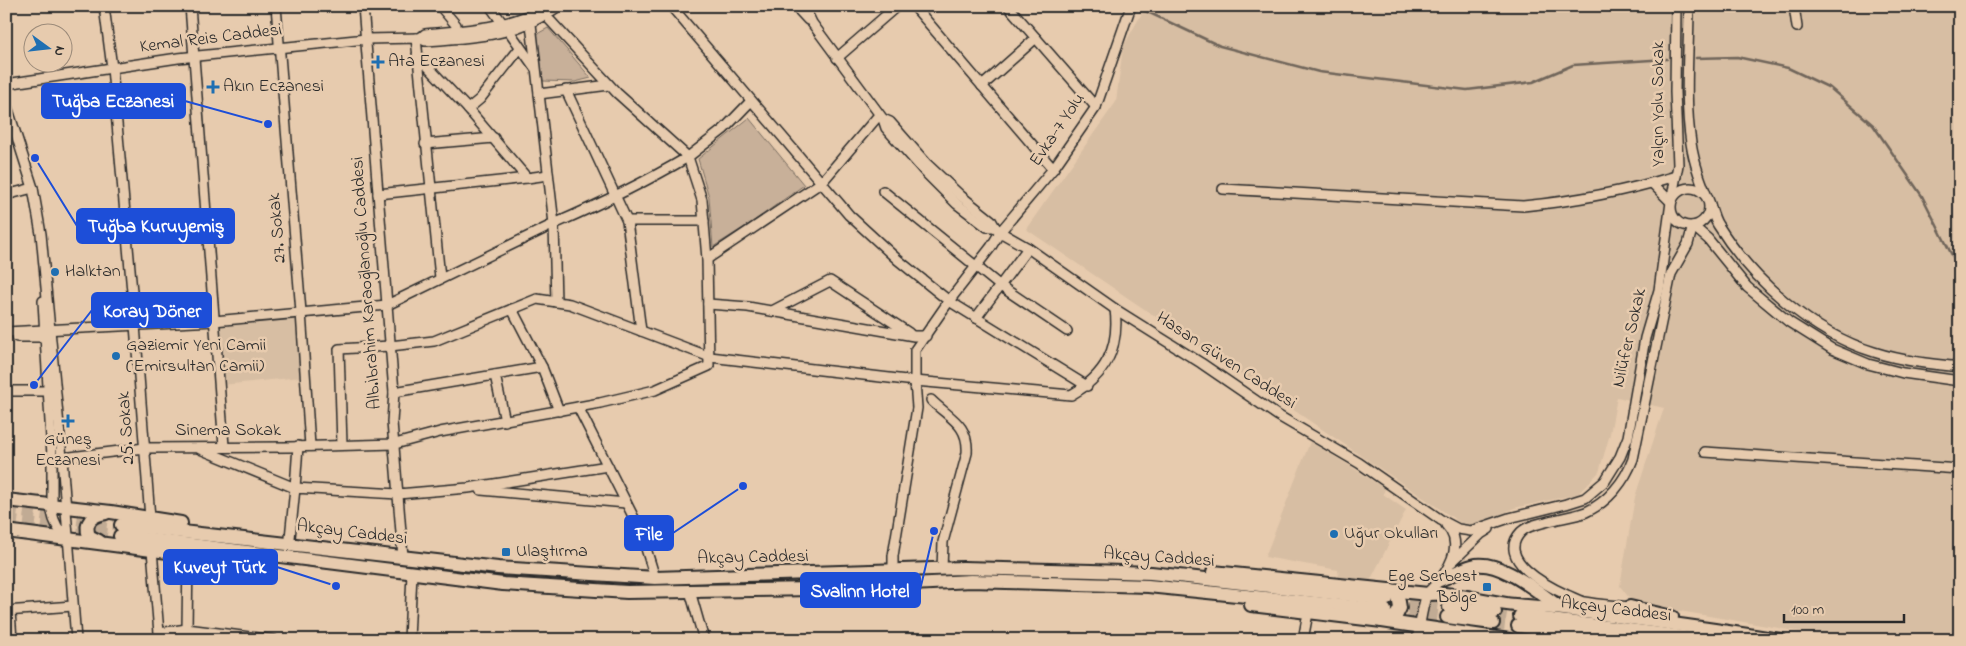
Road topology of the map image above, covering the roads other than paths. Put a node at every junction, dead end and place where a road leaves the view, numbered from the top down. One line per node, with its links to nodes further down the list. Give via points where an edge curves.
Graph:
1 (104, 6): 32 (street, 25. Sokak)
2 (190, 6): 30 (street)
3 (276, 6): 27 (street, 27. Sokak)
4 (363, 6): 26 (street, Alb.İbrahim Karaoğlanoğlu Caddesi)
5 (440, 6): 23 (street, via 456,25)
6 (490, 6): 22 (street)
7 (559, 6): 18 (street, Kemal Reis Caddesi)
8 (671, 6): 39 (street)
9 (795, 6): 19 (street, Hasan Güven Caddesi)
10 (804, 6): 19 (street, Hasan Güven Caddesi)
11 (897, 6): 31 (street)
12 (914, 6): 36 (street)
13 (1008, 6): 25 (street)
14 (1131, 6): 41 (street, Evka-7 Yolu)
15 (1676, 6): 49 (street, Yalçın Yolu Sokak)
16 (1689, 6): 61 (street, Yalçın Yolu Sokak, via 1691,143)
17 (1794, 6): 21 (street)
18 (546, 11): 20 (street, Kemal Reis Caddesi); 22 (street, Kemal Reis Caddesi); 35 (street)
19 (812, 23): 31 (street, Hasan Güven Caddesi)
20 (531, 24): 22 (street, Kemal Reis Caddesi); 33 (street)
21 (1796, 27)
22 (506, 28): 23 (street, Kemal Reis Caddesi); 24 (street, Kemal Reis Caddesi, via 458,39 425,41); 28 (street)
23 (457, 31): 24 (street, Kemal Reis Caddesi, via 425,34)
24 (418, 38): 26 (street, Kemal Reis Caddesi); 29 (street)
25 (1036, 38): 36 (street); 41 (street)
26 (366, 39): 27 (street, Kemal Reis Caddesi); 57 (street, Alb.İbrahim Karaoğlanoğlu Caddesi)
27 (278, 48): 30 (street, Kemal Reis Caddesi); 79 (street, 27. Sokak)
28 (520, 48): 33 (street); 42 (street)
29 (418, 55): 42 (street); 45 (street)
30 (194, 56): 32 (street, Kemal Reis Caddesi); 81 (street)
31 (837, 58): 43 (street, Hasan Güven Caddesi)
32 (112, 68): 34 (street, Kemal Reis Caddesi); 82 (street, 25. Sokak)
33 (537, 70): 38 (street)
34 (6, 84)
35 (609, 85): 37 (street); 46 (street)
36 (982, 86): 47 (street)
37 (566, 90): 38 (street); 59 (street)
38 (539, 94): 48 (street)
39 (752, 101): 46 (street); 51 (street)
40 (6, 104): 53 (street)
41 (1096, 106): 47 (street, Evka-7 Yolu)
42 (468, 110): 44 (street)
43 (881, 117): 51 (street); 66 (street, Hasan Güven Caddesi, via 886,128 957,204 988,227)
44 (494, 138): 45 (street); 50 (street)
45 (426, 144): 54 (street)
46 (688, 158): 59 (street); 63 (street, via 702,200)
47 (1053, 169): 66 (street, Evka-7 Yolu)
48 (548, 175): 50 (street); 64 (street)
49 (1676, 176): 52 (street); 60 (street, Yalçın Yolu Sokak)
50 (527, 178): 54 (street)
51 (822, 182): 68 (street); 72 (street, via 849,215 898,260)
52 (1652, 183): 55 (street, via 1557,203 1523,206); 60 (street)
53 (33, 188): 58 (street); 86 (street, via 41,234)
54 (431, 189): 57 (street); 70 (street)
55 (1223, 189)
56 (883, 191): 69 (street)
57 (378, 194): 74 (street, Alb.İbrahim Karaoğlanoğlu Caddesi)
58 (6, 195)
59 (616, 196): 62 (street); 64 (street)
60 (1671, 202): 61 (street, via 1678,192 1690,187 1702,191); 65 (street, via 1670,209 1676,220); 125 (street, Nilüfer Sokak, via 1659,290 1645,338 1628,437 1620,457 1608,477 1585,498)
61 (1709, 202): 65 (street, via 1704,220); 93 (street, Yalçın Yolu Sokak, via 1717,224 1757,277 1797,311 1838,338 1905,360)
62 (627, 221): 63 (street); 83 (street)
63 (704, 221): 68 (street)
64 (554, 224): 70 (street); 73 (street)
65 (1693, 226): 96 (street, via 1748,287 1789,322 1832,350 1903,373); 147 (street, Nilüfer Sokak, via 1688,244 1671,274 1628,473 1600,504 1586,512 1532,526 1515,540 1513,549 1529,573 1552,588 1584,602)
66 (997, 229): 67 (street, Hasan Güven Caddesi); 69 (street, Evka-7 Yolu, via 991,247)
67 (1028, 248): 71 (street); 77 (street, Hasan Güven Caddesi)
68 (707, 259): 75 (street)
69 (975, 266): 71 (street); 72 (street, Evka-7 Yolu)
70 (440, 278): 74 (street)
71 (999, 285): 80 (street); 84 (street)
72 (949, 300): 80 (street); 88 (street, Evka-7 Yolu)
73 (556, 302): 76 (street, via 537,300); 83 (street, via 570,304)
74 (387, 304): 79 (street); 90 (street, Alb.İbrahim Karaoğlanoğlu Caddesi)
75 (708, 304): 78 (street); 91 (street)
76 (512, 309): 90 (street, via 434,341); 92 (street)
77 (1115, 309): 97 (street, via 1117,326 1113,350 1104,368); 126 (street, Hasan Güven Caddesi, via 1277,415 1359,463)
78 (772, 311): 87 (street); 87 (street, via 830,281)
79 (302, 312): 81 (street); 109 (street, 27. Sokak)
80 (976, 318): 97 (street)
81 (214, 321): 82 (street); 107 (street)
82 (135, 325): 86 (street); 110 (street, 25. Sokak)
83 (641, 331): 91 (street)
84 (1067, 331)
85 (6, 332): 86 (street)
86 (46, 332): 89 (street); 99 (street); 113 (street)
87 (914, 336): 88 (street)
88 (926, 336): 95 (street, Evka-7 Yolu, via 916,350)
89 (6, 337)
90 (390, 346): 100 (street, Alb.İbrahim Karaoğlanoğlu Caddesi); 106 (street, via 339,349)
91 (710, 357): 95 (street); 102 (street, Sinema Sokak, via 709,366 655,390)
92 (542, 367): 94 (street); 103 (street)
93 (1960, 367)
94 (495, 375): 100 (street); 104 (street)
95 (915, 381): 97 (street, via 1071,396); 138 (street, via 917,408)
96 (1960, 381)
97 (1087, 386)
98 (6, 391): 99 (street)
99 (47, 391): 121 (street)
100 (394, 392): 105 (street, Alb.İbrahim Karaoğlanoğlu Caddesi)
101 (930, 400): 137 (street, via 962,427 968,445 943,542)
102 (578, 407): 103 (street, Sinema Sokak); 114 (street)
103 (559, 411): 104 (street, Sinema Sokak)
104 (505, 421): 105 (street, Sinema Sokak)
105 (394, 444): 106 (street, Sinema Sokak); 118 (street, Alb.İbrahim Karaoğlanoğlu Caddesi)
106 (342, 445): 109 (street, Sinema Sokak)
107 (224, 446): 108 (street, Sinema Sokak); 111 (street, Sinema Sokak)
108 (298, 446): 109 (street, Sinema Sokak); 116 (street)
109 (310, 446)
110 (145, 448): 111 (street, Sinema Sokak); 113 (street, Sinema Sokak); 124 (street, 25. Sokak)
111 (196, 448): 116 (street)
112 (1705, 452): 115 (street)
113 (62, 458): 122 (street)
114 (608, 466): 117 (street); 120 (street)
115 (1960, 468)
116 (296, 488): 118 (street); 128 (street)
117 (468, 488): 118 (street); 120 (street)
118 (398, 494): 134 (street, Alb.İbrahim Karaoğlanoğlu Caddesi)
119 (6, 500): 121 (highway)
120 (626, 503): 140 (street, via 641,532)
121 (52, 506): 122 (highway); 129 (street, via 53,521)
122 (66, 507): 123 (highway); 129 (street)
123 (110, 512): 124 (highway); 130 (highway, via 95,514 86,529 89,536)
124 (150, 518): 128 (highway)
125 (1509, 518): 126 (street, via 1470,531); 135 (street, via 1481,534)
126 (1440, 520): 135 (street, via 1452,531 1456,545)
127 (6, 531): 129 (highway)
128 (290, 538): 131 (highway)
129 (66, 539): 130 (highway); 146 (street)
130 (104, 544): 132 (highway)
131 (334, 548): 134 (highway, Akçay Caddesi); 136 (highway, Akçay Caddesi, via 121,531)
132 (152, 550): 133 (highway); 156 (street)
133 (188, 554): 136 (highway, via 250,562); 153 (street)
134 (403, 557): 140 (highway, Akçay Caddesi, via 498,568)
135 (1452, 562): 141 (street)
136 (331, 563): 139 (highway, Akçay Caddesi)
137 (942, 569): 138 (highway, Akçay Caddesi); 145 (highway, Akçay Caddesi, via 1150,573 1175,569 1247,574)
138 (893, 570): 140 (highway, Akçay Caddesi)
139 (412, 573): 143 (highway, Akçay Caddesi, via 627,592); 162 (street)
140 (655, 578)
141 (1440, 580): 144 (street); 148 (highway, via 1471,566 1485,564 1506,571)
142 (1148, 586): 143 (highway, Akçay Caddesi, via 971,581); 145 (highway, Akçay Caddesi); 151 (highway, via 1187,598)
143 (690, 591): 163 (street)
144 (1428, 594): 145 (highway); 148 (highway); 154 (street)
145 (1386, 605): 151 (highway); 154 (highway)
146 (72, 606): 149 (street); 159 (street)
147 (1630, 607): 155 (highway)
148 (1563, 609): 155 (highway)
149 (8, 611): 158 (street)
150 (1448, 612): 152 (highway)
151 (1308, 613): 164 (street)
152 (1494, 618)
153 (187, 629): 156 (street); 157 (street); 160 (street)
154 (1424, 631): 165 (street); 166 (highway)
155 (1705, 634): 167 (highway, Akçay Caddesi, via 1519,621); 168 (highway)
156 (159, 636)
157 (242, 638): 161 (street)
158 (12, 640)
159 (76, 640)
160 (186, 640)
161 (274, 640)
162 (409, 640)
163 (704, 640)
164 (1304, 640)
165 (1417, 640)
166 (1509, 640)
167 (1617, 640)
168 (1780, 640)

